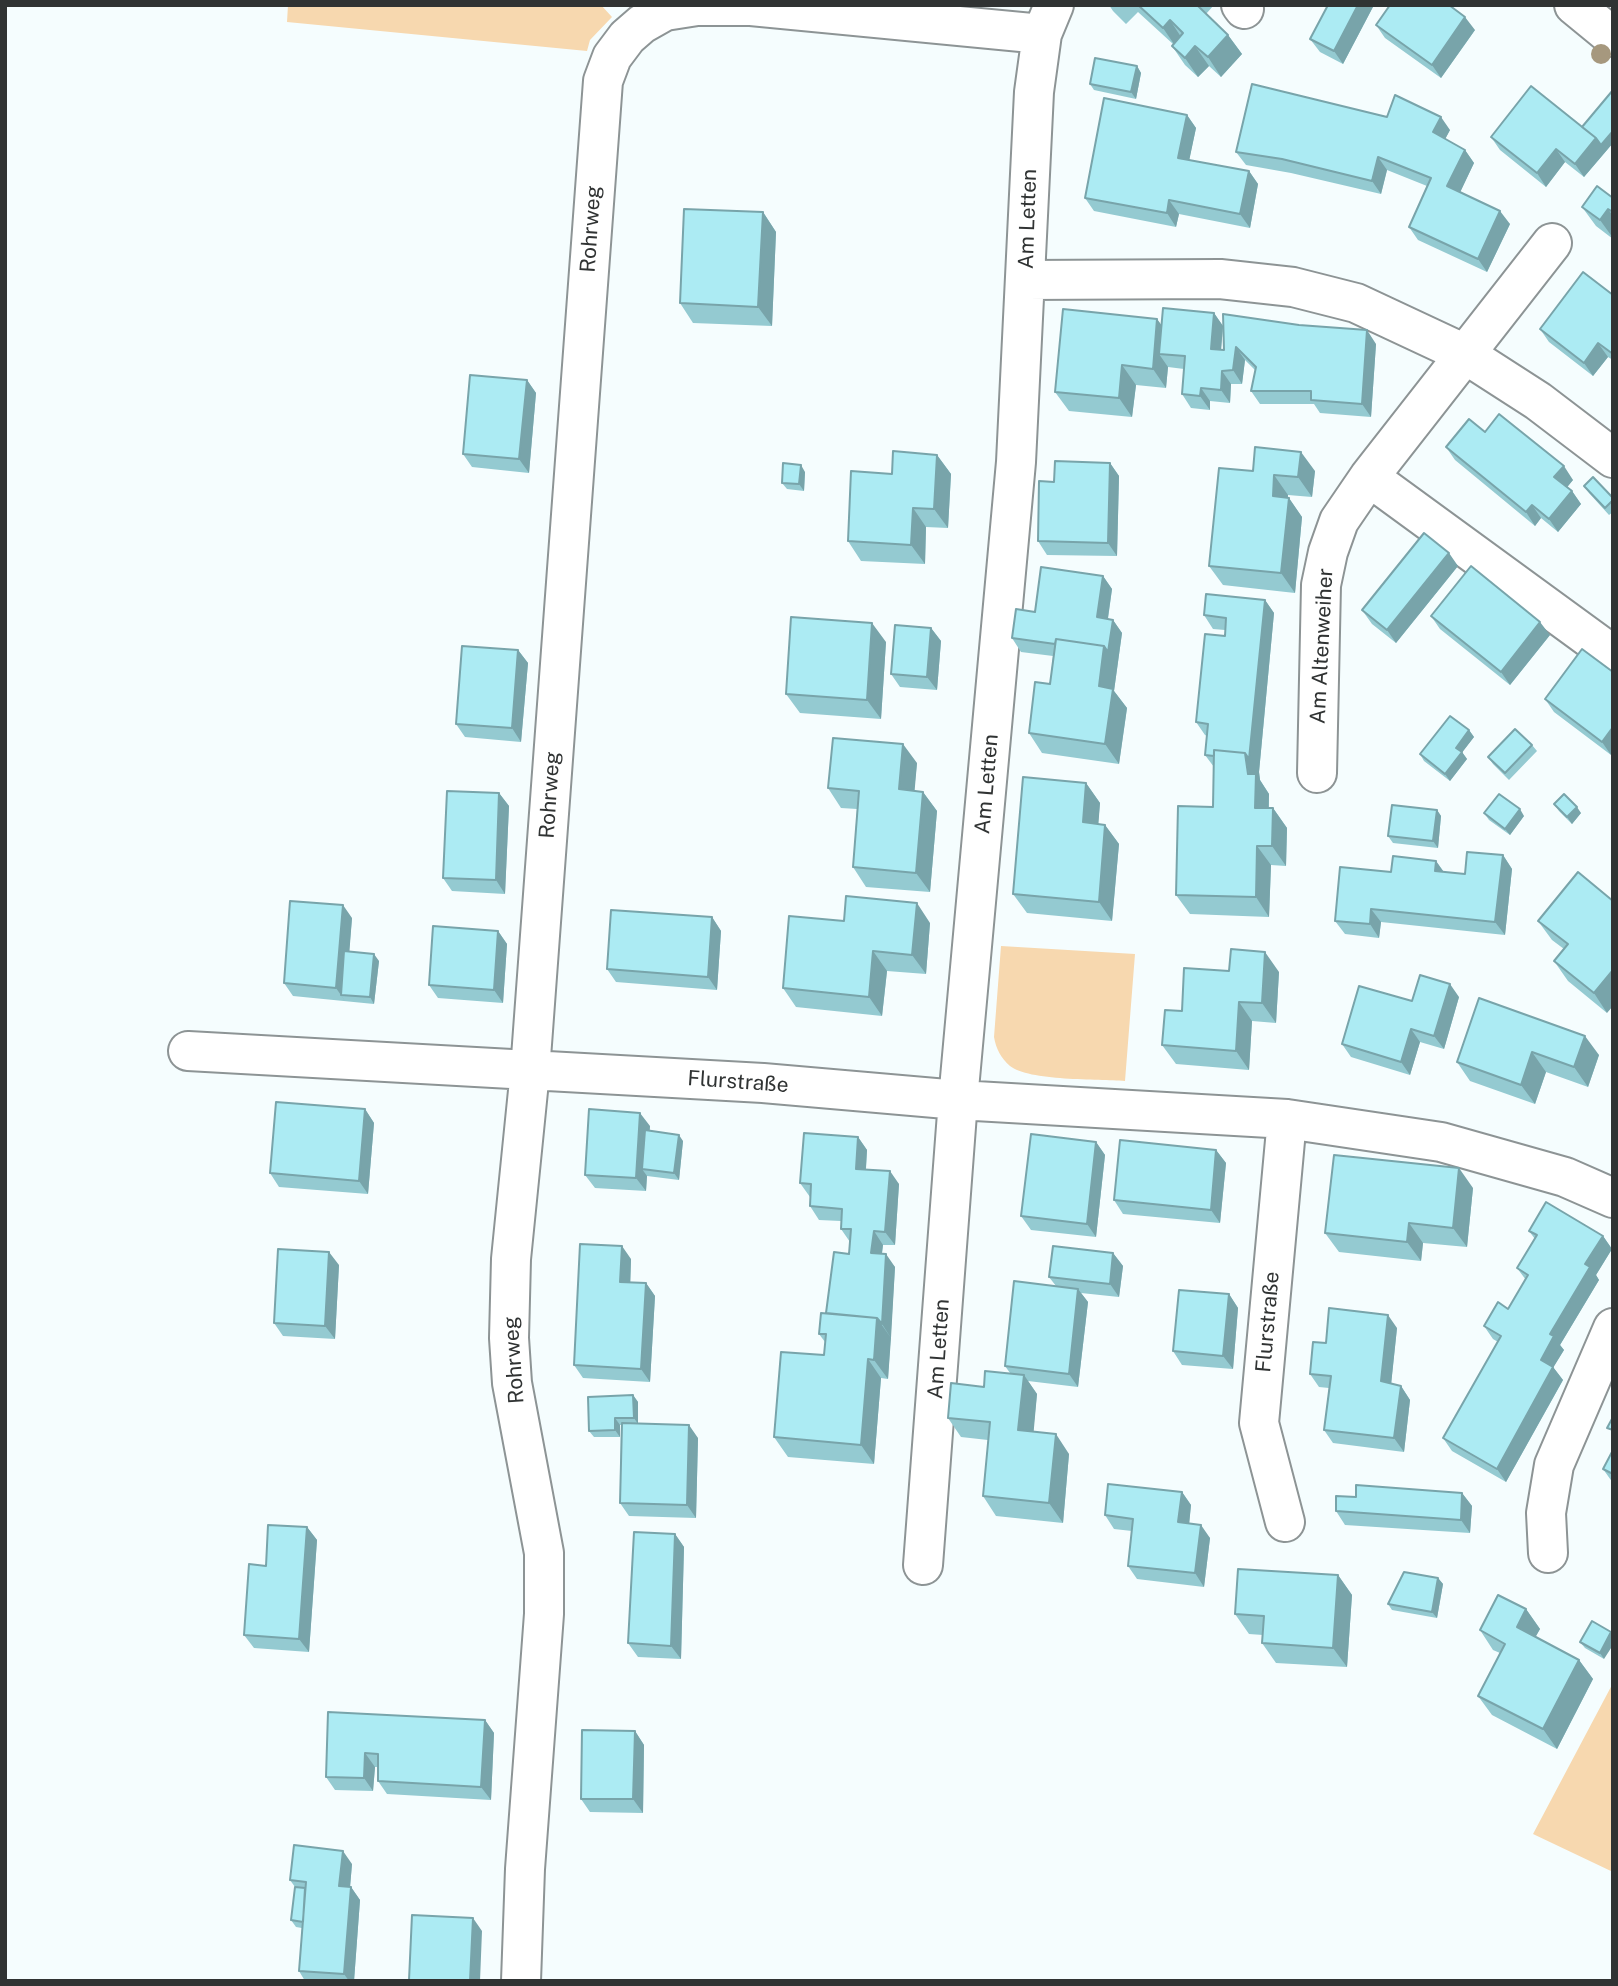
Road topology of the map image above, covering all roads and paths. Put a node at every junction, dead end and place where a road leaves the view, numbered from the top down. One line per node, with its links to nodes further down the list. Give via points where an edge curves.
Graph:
1 (1574, 5): 3 (street)
2 (1048, 20): 5 (street, Am Letten, via 1034,92); 12 (street, Rohrweg, via 697,6 665,11 642,24 612,57 603,82)
3 (1613, 37)
4 (1552, 243): 6 (street, Am Altenweiher)
5 (1026, 280): 6 (street, via 1220,279 1293,287 1356,303); 13 (street, Am Letten, via 1016,462)
6 (1465, 354): 7 (street, via 1538,401); 8 (street, Am Altenweiher)
7 (1613, 458)
8 (1369, 477): 9 (street); 10 (street, Am Altenweiher, via 1339,521 1321,585)
9 (1610, 653)
10 (1317, 773)
11 (188, 1051): 12 (street, Flurstraße)
12 (530, 1071): 13 (street, Flurstraße, via 763,1083); 20 (street, Rohrweg, via 511,1259 509,1338 512,1383 544,1553 544,1602)
13 (958, 1100): 14 (street, Flurstraße); 19 (street, Am Letten)
14 (1287, 1119): 15 (street, Flurstraße, via 1441,1142 1565,1177); 17 (street, Flurstraße, via 1259,1423)
15 (1613, 1198)
16 (1613, 1328): 18 (street, via 1554,1465 1546,1513)
17 (1285, 1522)
18 (1549, 1553)
19 (923, 1564)
20 (522, 1981)

